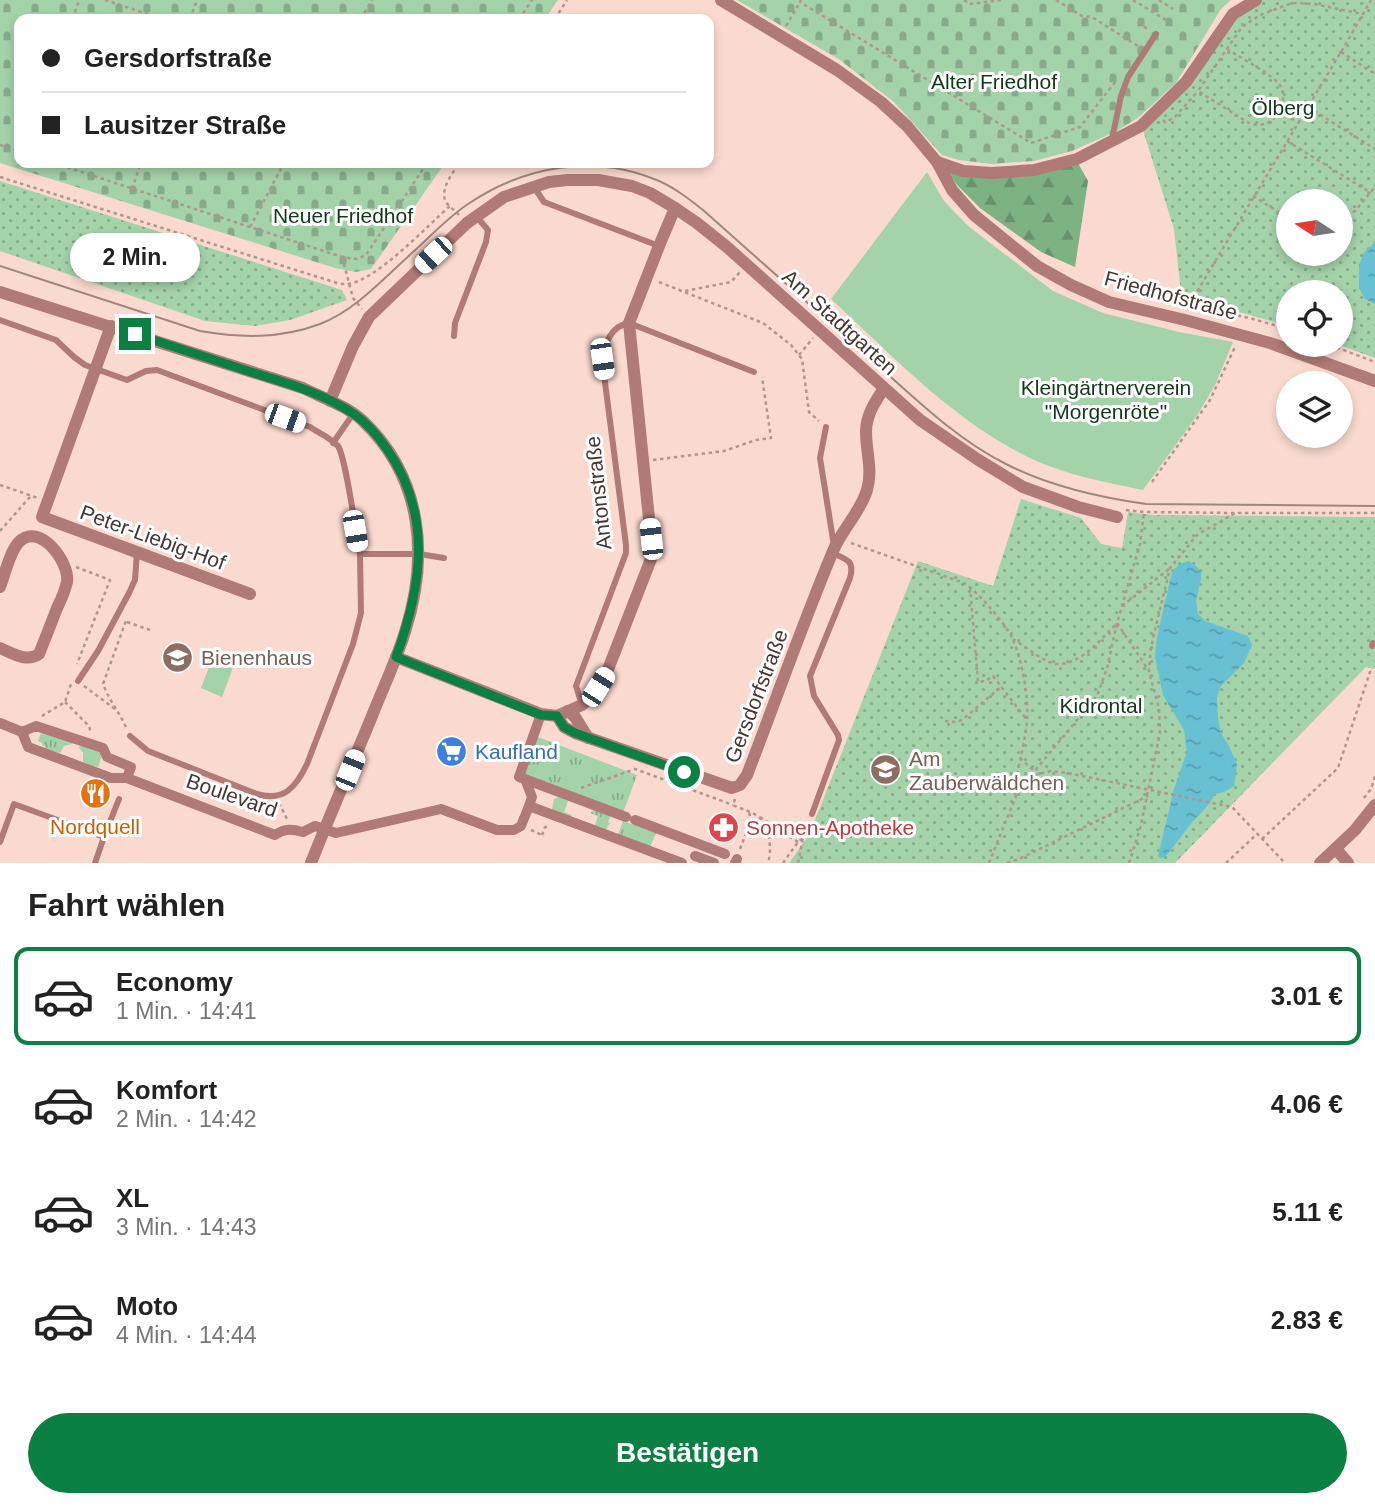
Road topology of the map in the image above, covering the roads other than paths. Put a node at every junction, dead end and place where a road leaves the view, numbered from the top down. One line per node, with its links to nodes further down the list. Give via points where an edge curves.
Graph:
1 (721, 0): 5 (street, Friedhofstraße, via 881,102)
2 (1256, 0): 4 (street, via 1233,14 1186,82 1141,125)
3 (1156, 34): 4 (lane, via 1128,77)
4 (1111, 141): 5 (street, via 1077,159 1034,170 963,171)
5 (937, 162): 17 (street, Friedhofstraße, via 952,190 974,215 1037,266 1071,285 1109,302 1239,334)
6 (534, 187): 7 (street, Am Stadtgarten, via 568,180 605,181 632,186); 8 (street, Am Stadtgarten, via 504,197); 9 (lane, via 544,202)
7 (676, 208): 9 (street, Antonstraße); 18 (street, Am Stadtgarten)
8 (475, 215): 14 (lane, via 488,230 486,242); 19 (street, Am Stadtgarten, via 369,317)
9 (659, 246): 12 (street, Antonstraße)
10 (0, 292): 13 (street)
11 (0, 320): 15 (lane, via 56,341)
12 (629, 323): 16 (lane); 36 (street, Antonstraße, via 651,559 607,672); 36 (lane, Antonstraße, via 614,328 602,359 626,553 576,686)
13 (111, 326): 15 (street); 19 (street, via 303,388)
14 (454, 336)
15 (96, 369): 22 (lane, via 127,380 158,370 310,427); 23 (street)
16 (754, 372)
17 (1375, 381)
18 (884, 388): 24 (street, Am Stadtgarten, via 920,420 1023,487); 26 (street, Gersdorfstraße, via 871,408 866,430 867,490)
19 (330, 401): 20 (street)
20 (353, 414): 22 (lane); 29 (street, via 382,442 406,481 416,515)
21 (826, 427): 26 (lane, Gersdorfstraße, via 820,458)
22 (333, 443): 28 (lane, via 339,447 343,463)
23 (42, 517): 25 (street); 27 (street, Peter-Liebig-Hof)
24 (1117, 517)
25 (35, 537): 31 (street, via 18,543); 33 (street, via 47,542 64,562 67,581 39,654 28,659)
26 (835, 546): 37 (street, Gersdorfstraße, via 747,775 736,787 589,738 564,727); 47 (lane, via 852,568 810,676 814,696 839,740)
27 (136, 552): 32 (street, Peter-Liebig-Hof); 35 (lane, via 135,580 129,593 98,651)
28 (359, 554): 29 (lane); 41 (lane, via 361,613 353,645 307,764 292,787 276,797 266,797 148,751)
29 (419, 554): 30 (lane); 34 (street, via 412,606)
30 (444, 558)
31 (0, 587)
32 (250, 594)
33 (0, 648)
34 (396, 657): 38 (street, Antonstraße); 48 (street)
35 (75, 679)
36 (582, 705): 37 (street, Antonstraße)
37 (563, 714): 38 (street, Antonstraße)
38 (541, 715): 43 (street, via 519,777)
39 (0, 723): 40 (street, Boulevard)
40 (25, 731): 42 (street, Boulevard, via 28,747 111,778); 42 (street, Boulevard, via 36,726 103,748 107,757 131,767)
41 (130, 736)
42 (127, 778): 48 (street, Boulevard, via 275,835 314,826)
43 (525, 779): 46 (street, via 532,797); 51 (street)
44 (119, 799): 49 (lane)
45 (1375, 805): 52 (street)
46 (529, 806): 48 (street, Boulevard, via 521,826 514,830 497,830 441,809 335,833); 57 (street)
47 (812, 814)
48 (325, 830): 56 (street)
49 (104, 837): 50 (lane, via 14,804); 55 (lane)
50 (0, 842)
51 (699, 844): 53 (street); 54 (street)
52 (1336, 849): 59 (street); 60 (street)
53 (725, 854)
54 (694, 859): 58 (street)
55 (95, 863)
56 (311, 863)
57 (682, 863)
58 (714, 863)
59 (1320, 863)
60 (1348, 863)

